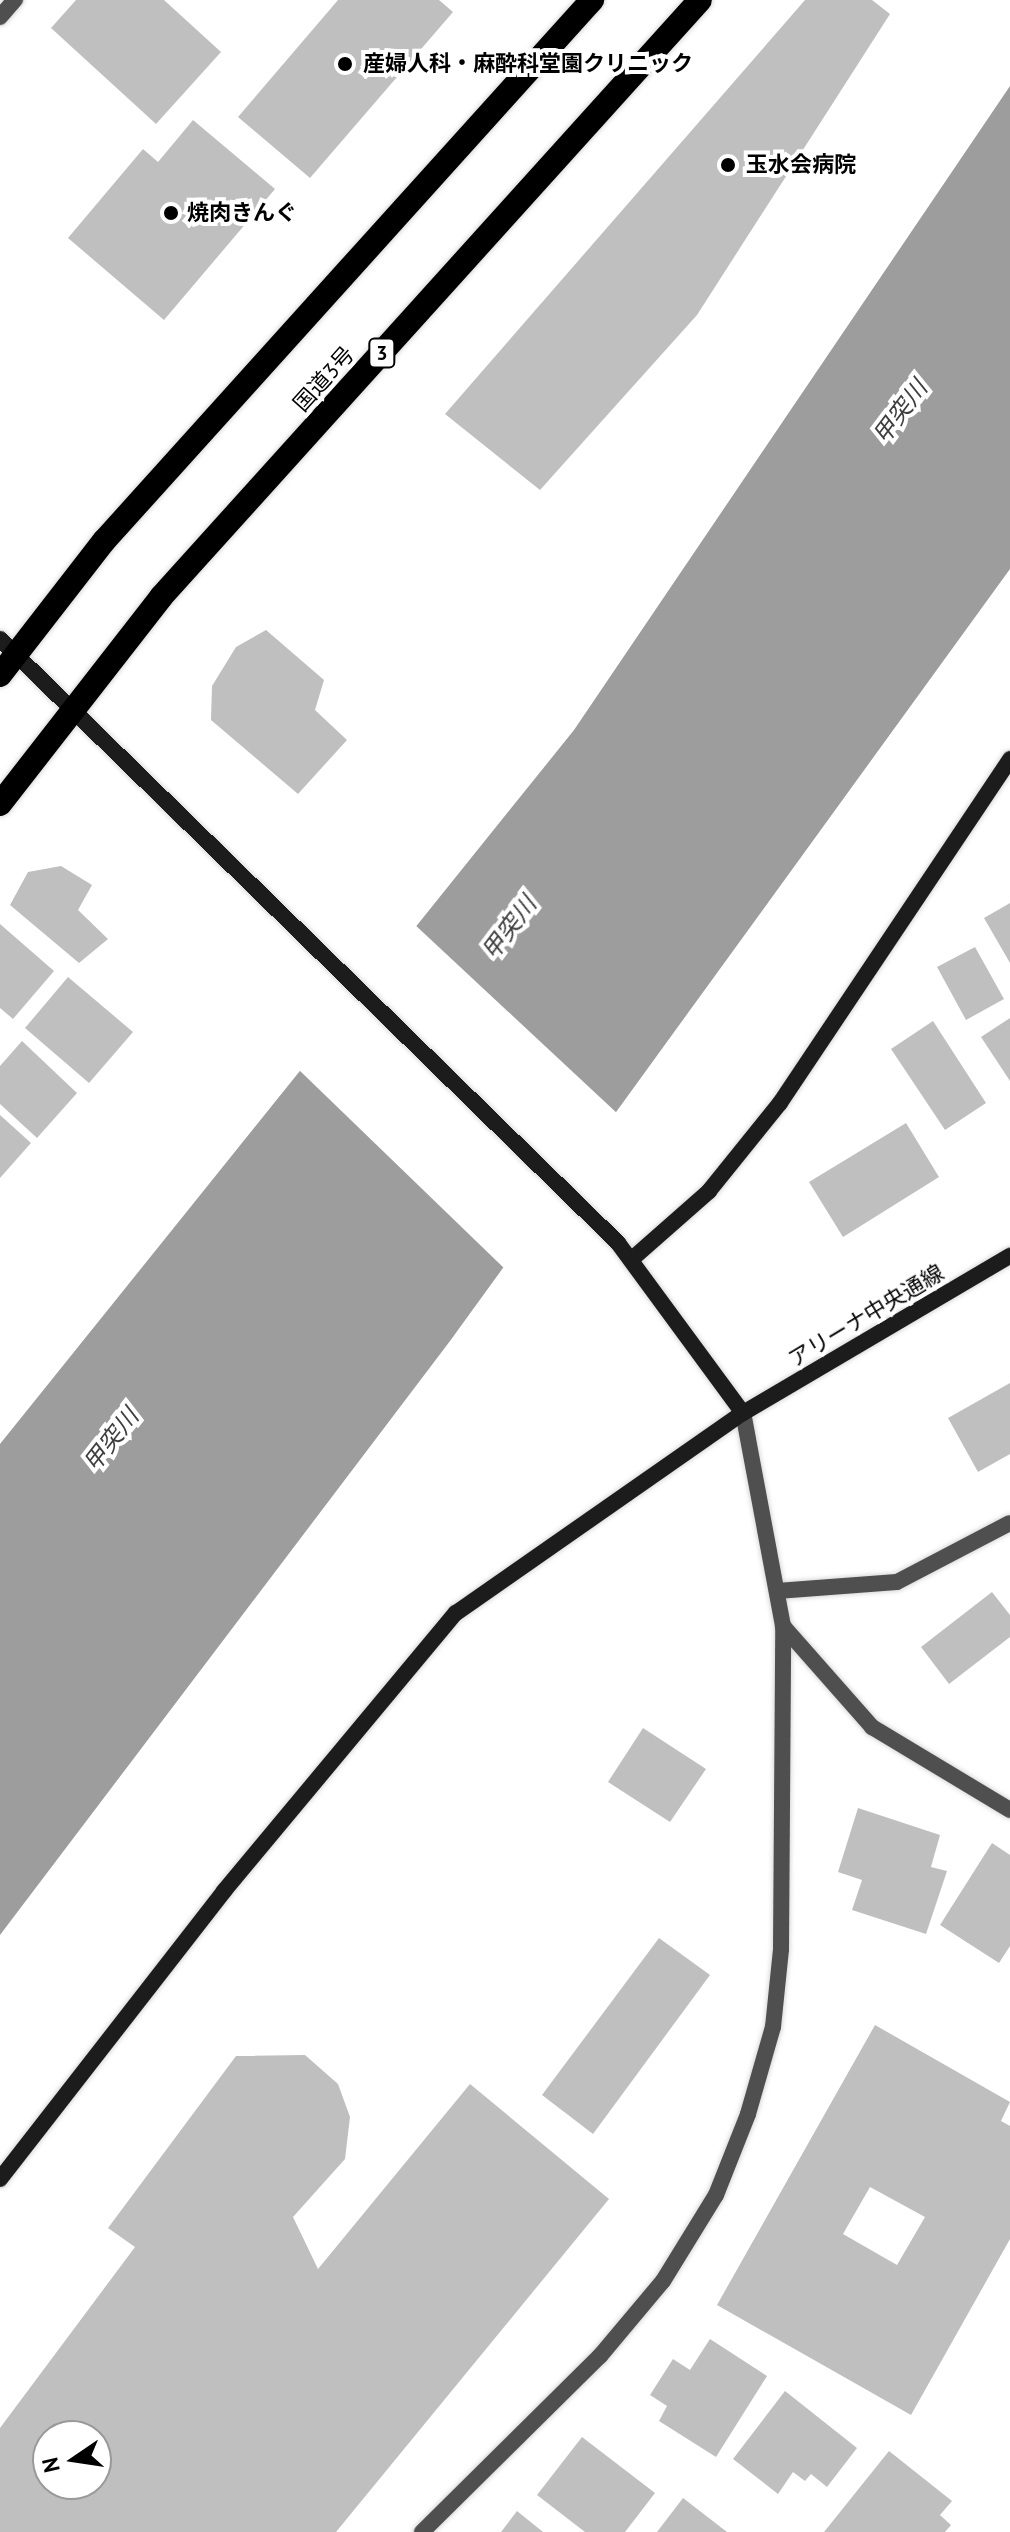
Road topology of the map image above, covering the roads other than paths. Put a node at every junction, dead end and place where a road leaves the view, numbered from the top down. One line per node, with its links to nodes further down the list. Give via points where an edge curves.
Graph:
1 (15, 0): 4 (street)
2 (592, 0): 5 (highway)
3 (700, 0): 7 (highway, 国道3号 / 3, via 161,597)
4 (0, 17)
5 (8, 646): 6 (highway); 7 (street)
6 (0, 675)
7 (71, 712): 9 (highway, 国道3号 / 3); 11 (street)
8 (1010, 759): 11 (street, via 780,1103 709,1191)
9 (0, 804)
10 (1010, 1256): 12 (street, アリーナ中央通線)
11 (632, 1259): 12 (street)
12 (743, 1413): 14 (street); 17 (street, アリーナ中央通線, via 456,1613 224,1891)
13 (1010, 1523): 14 (street, via 897,1582)
14 (777, 1591): 15 (street)
15 (783, 1626): 16 (street, via 872,1727); 18 (street, via 781,1949 773,2027 721,2181 663,2281 600,2356)
16 (1010, 1810)
17 (0, 2179)
18 (422, 2532)

